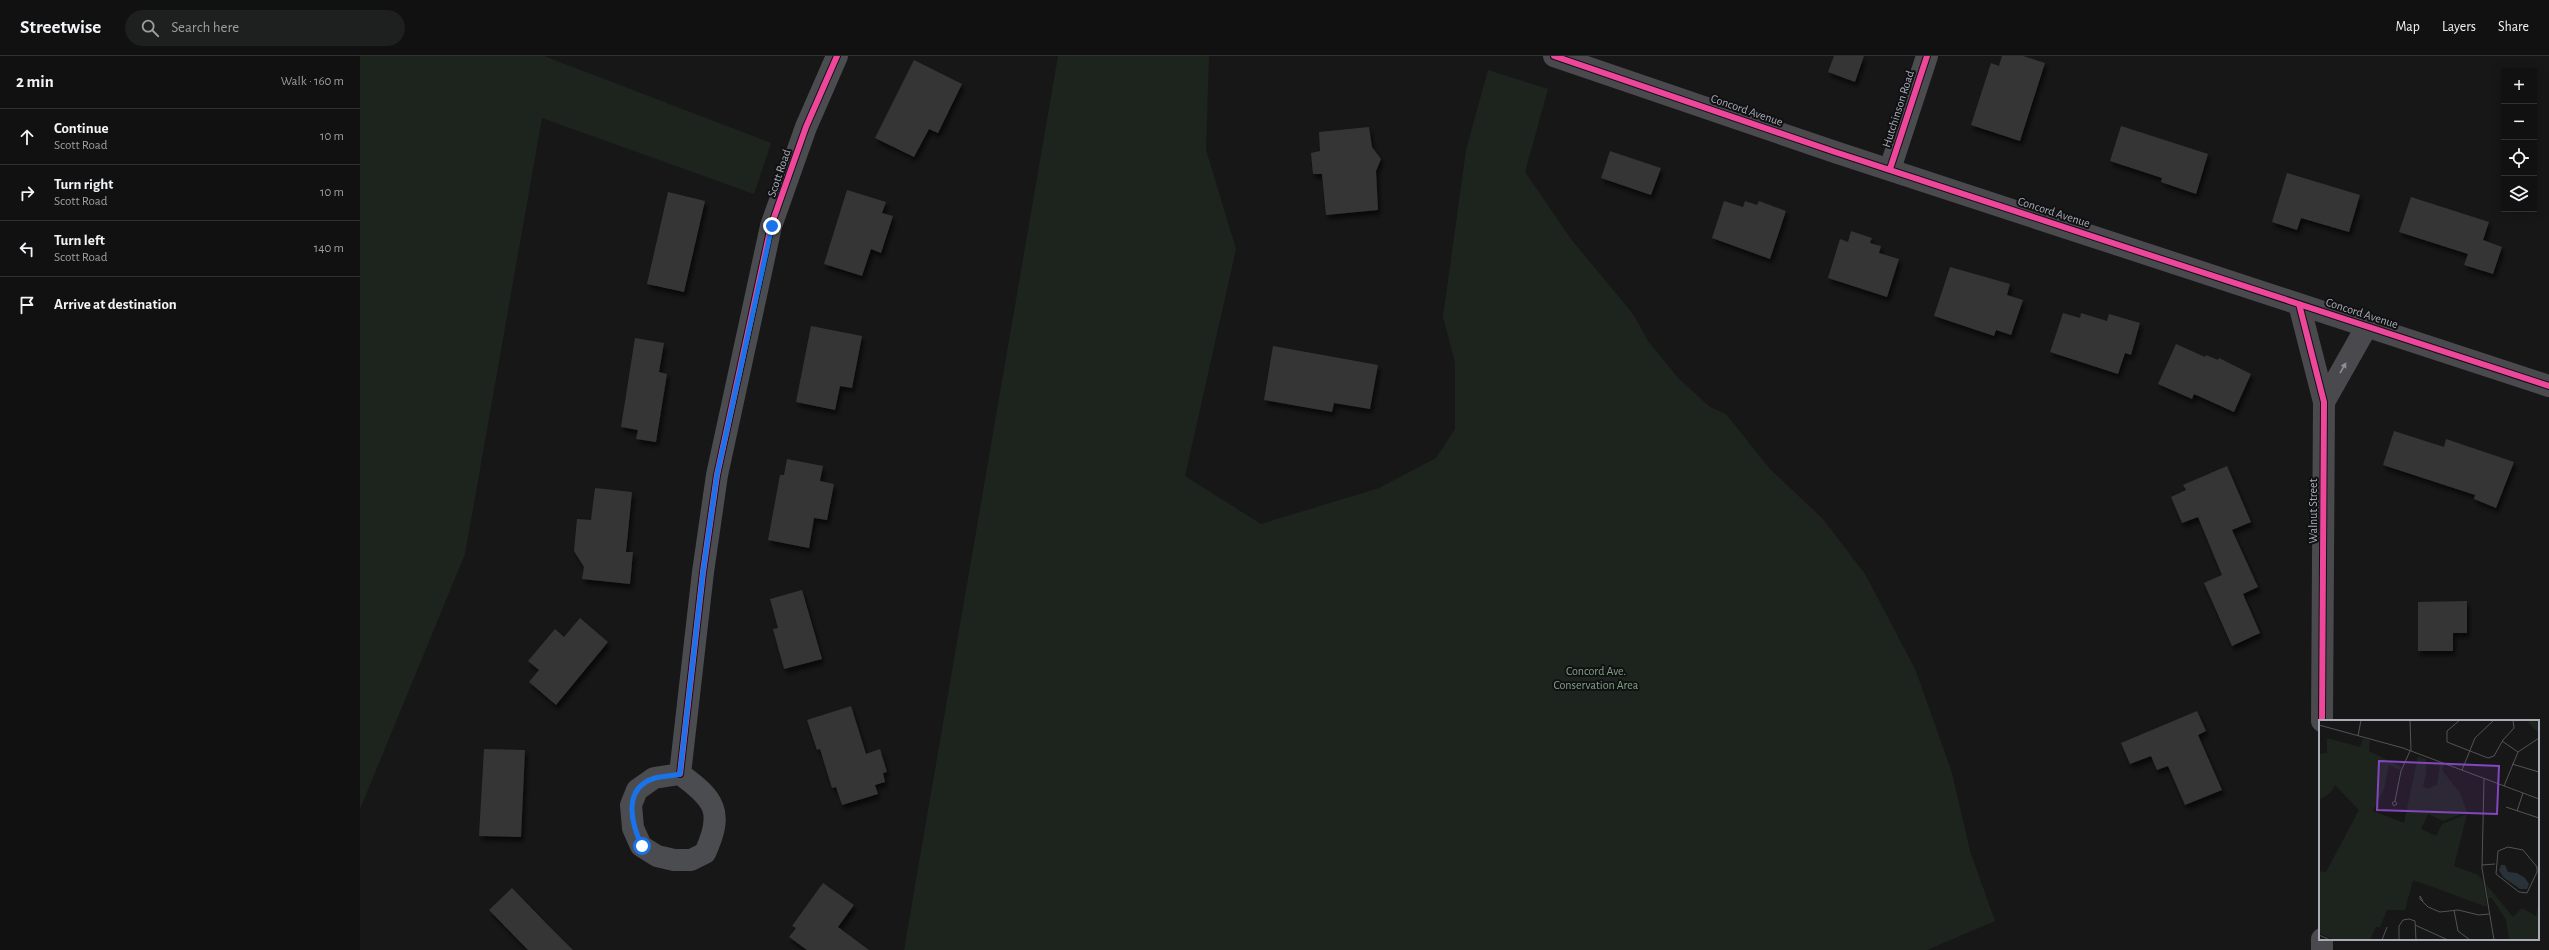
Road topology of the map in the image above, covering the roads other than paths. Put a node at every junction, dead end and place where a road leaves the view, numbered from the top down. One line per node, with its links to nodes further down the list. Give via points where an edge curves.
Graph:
1 (837, 56): 10 (street, Scott Road, via 806,127 772,226 717,475)
2 (1554, 56): 4 (main road, Concord Avenue)
3 (1927, 56): 4 (street, Hutchinson Road)
4 (1890, 170): 5 (main road, Concord Avenue)
5 (2299, 304): 6 (main road, Concord Avenue); 8 (main road, Walnut Street)
6 (2367, 326): 7 (main road, Concord Avenue); 8 (main road, Walnut Street, one-way to 6)
7 (2549, 386)
8 (2324, 402): 9 (main road, Walnut Street)
9 (2322, 720)
10 (680, 774)

